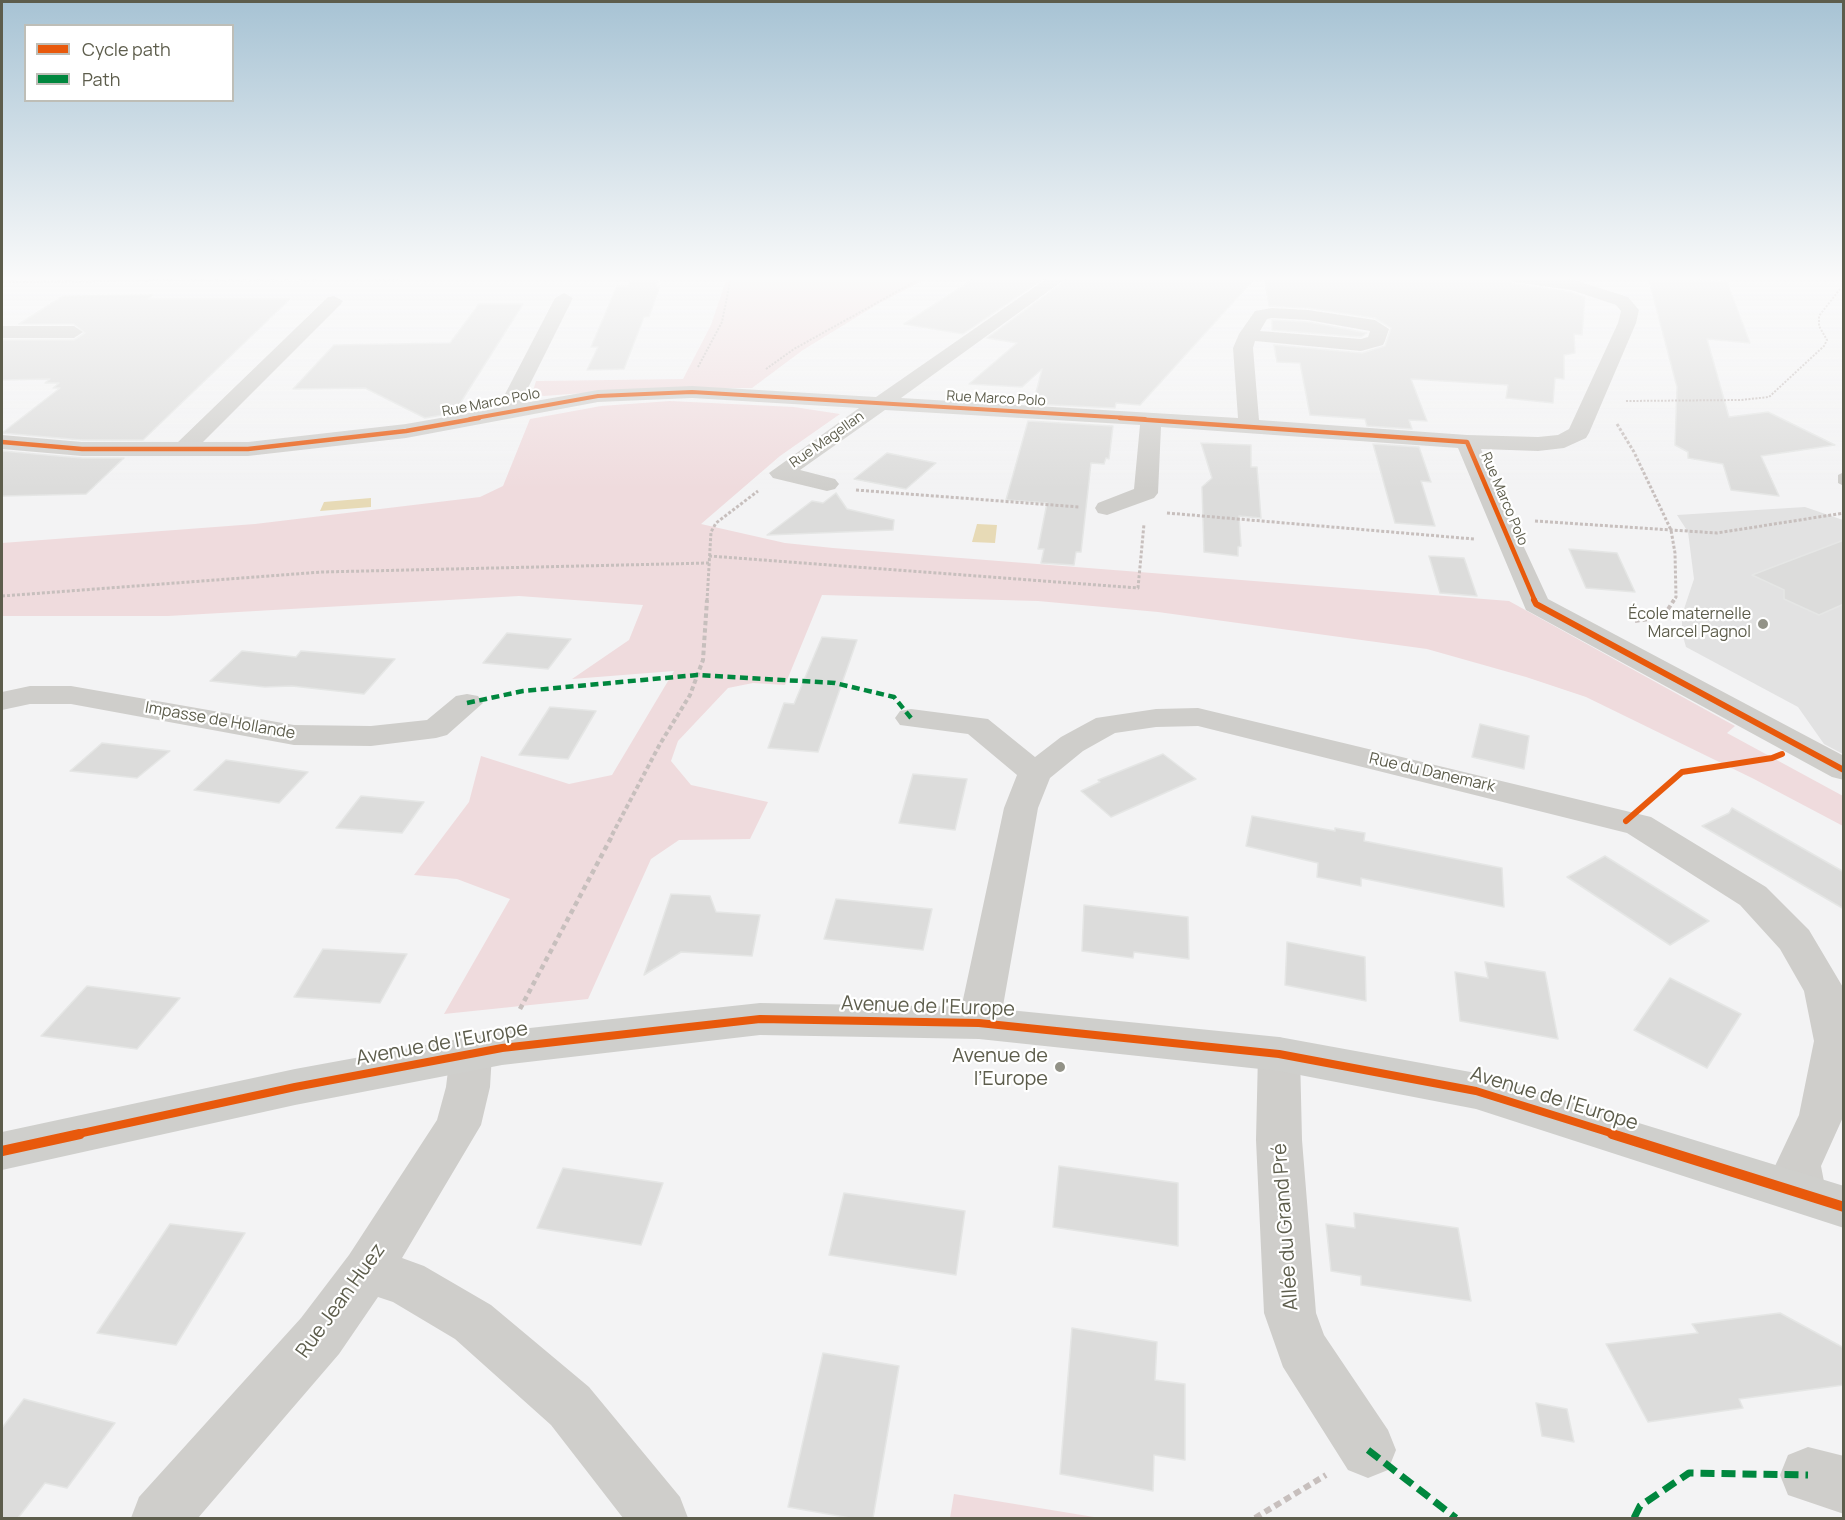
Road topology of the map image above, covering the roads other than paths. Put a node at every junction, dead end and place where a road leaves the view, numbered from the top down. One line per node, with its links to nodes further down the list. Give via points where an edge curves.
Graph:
1 (286, 348): 12 (street)
2 (539, 348): 7 (street, via 513,398)
3 (958, 348): 6 (street, Rue Magellan)
4 (1243, 348): 9 (street)
5 (1616, 348): 11 (street, via 1578,433 1564,441 1538,444)
6 (879, 403): 7 (street, Rue Marco Polo, via 649,392 598,396); 8 (street, Rue Marco Polo); 15 (street, Rue Magellan, via 780,473)
7 (514, 411): 12 (street, Rue Marco Polo, via 333,441)
8 (1151, 420): 9 (street, Rue Marco Polo); 16 (street, via 1146,494)
9 (1249, 426): 11 (street, Rue Marco Polo)
10 (2, 442): 12 (street, Rue Marco Polo, via 82,449)
11 (1467, 442): 20 (street, Rue Marco Polo, via 1536,604)
12 (183, 450)
13 (1844, 475): 14 (lane)
14 (1844, 483)
15 (827, 484)
16 (1107, 508)
17 (2, 701): 18 (street, Impasse de Hollande, via 30,694 71,695 294,735 371,736 436,728)
18 (467, 703)
19 (911, 718): 21 (street, via 977,726)
20 (1844, 770)
21 (1035, 773): 22 (street, via 1022,808); 26 (street, Rue du Danemark, via 1072,744 1107,725 1156,717 1198,717 1639,825 1754,896 1795,940 1824,991 1835,1041 1821,1115 1798,1166)
22 (980, 1023): 23 (street, Avenue de l'Europe, via 760,1019); 24 (street, Avenue de l'Europe)
23 (487, 1051): 25 (street, Avenue de l'Europe, via 295,1087); 28 (street, Rue Jean Huez, via 468,1087 458,1125)
24 (1279, 1054): 26 (street, Avenue de l'Europe, via 1476,1091); 29 (street, Allée du Grand Pré, via 1279,1140 1290,1313 1302,1349)
25 (2, 1151)
26 (1802, 1192): 27 (street, Avenue de l'Europe)
27 (1844, 1207)
28 (367, 1271): 30 (street, Rue Jean Huez, via 320,1336); 31 (street, via 406,1282 473,1322 570,1406)
29 (1368, 1450)
30 (160, 1518)
31 (659, 1518)

